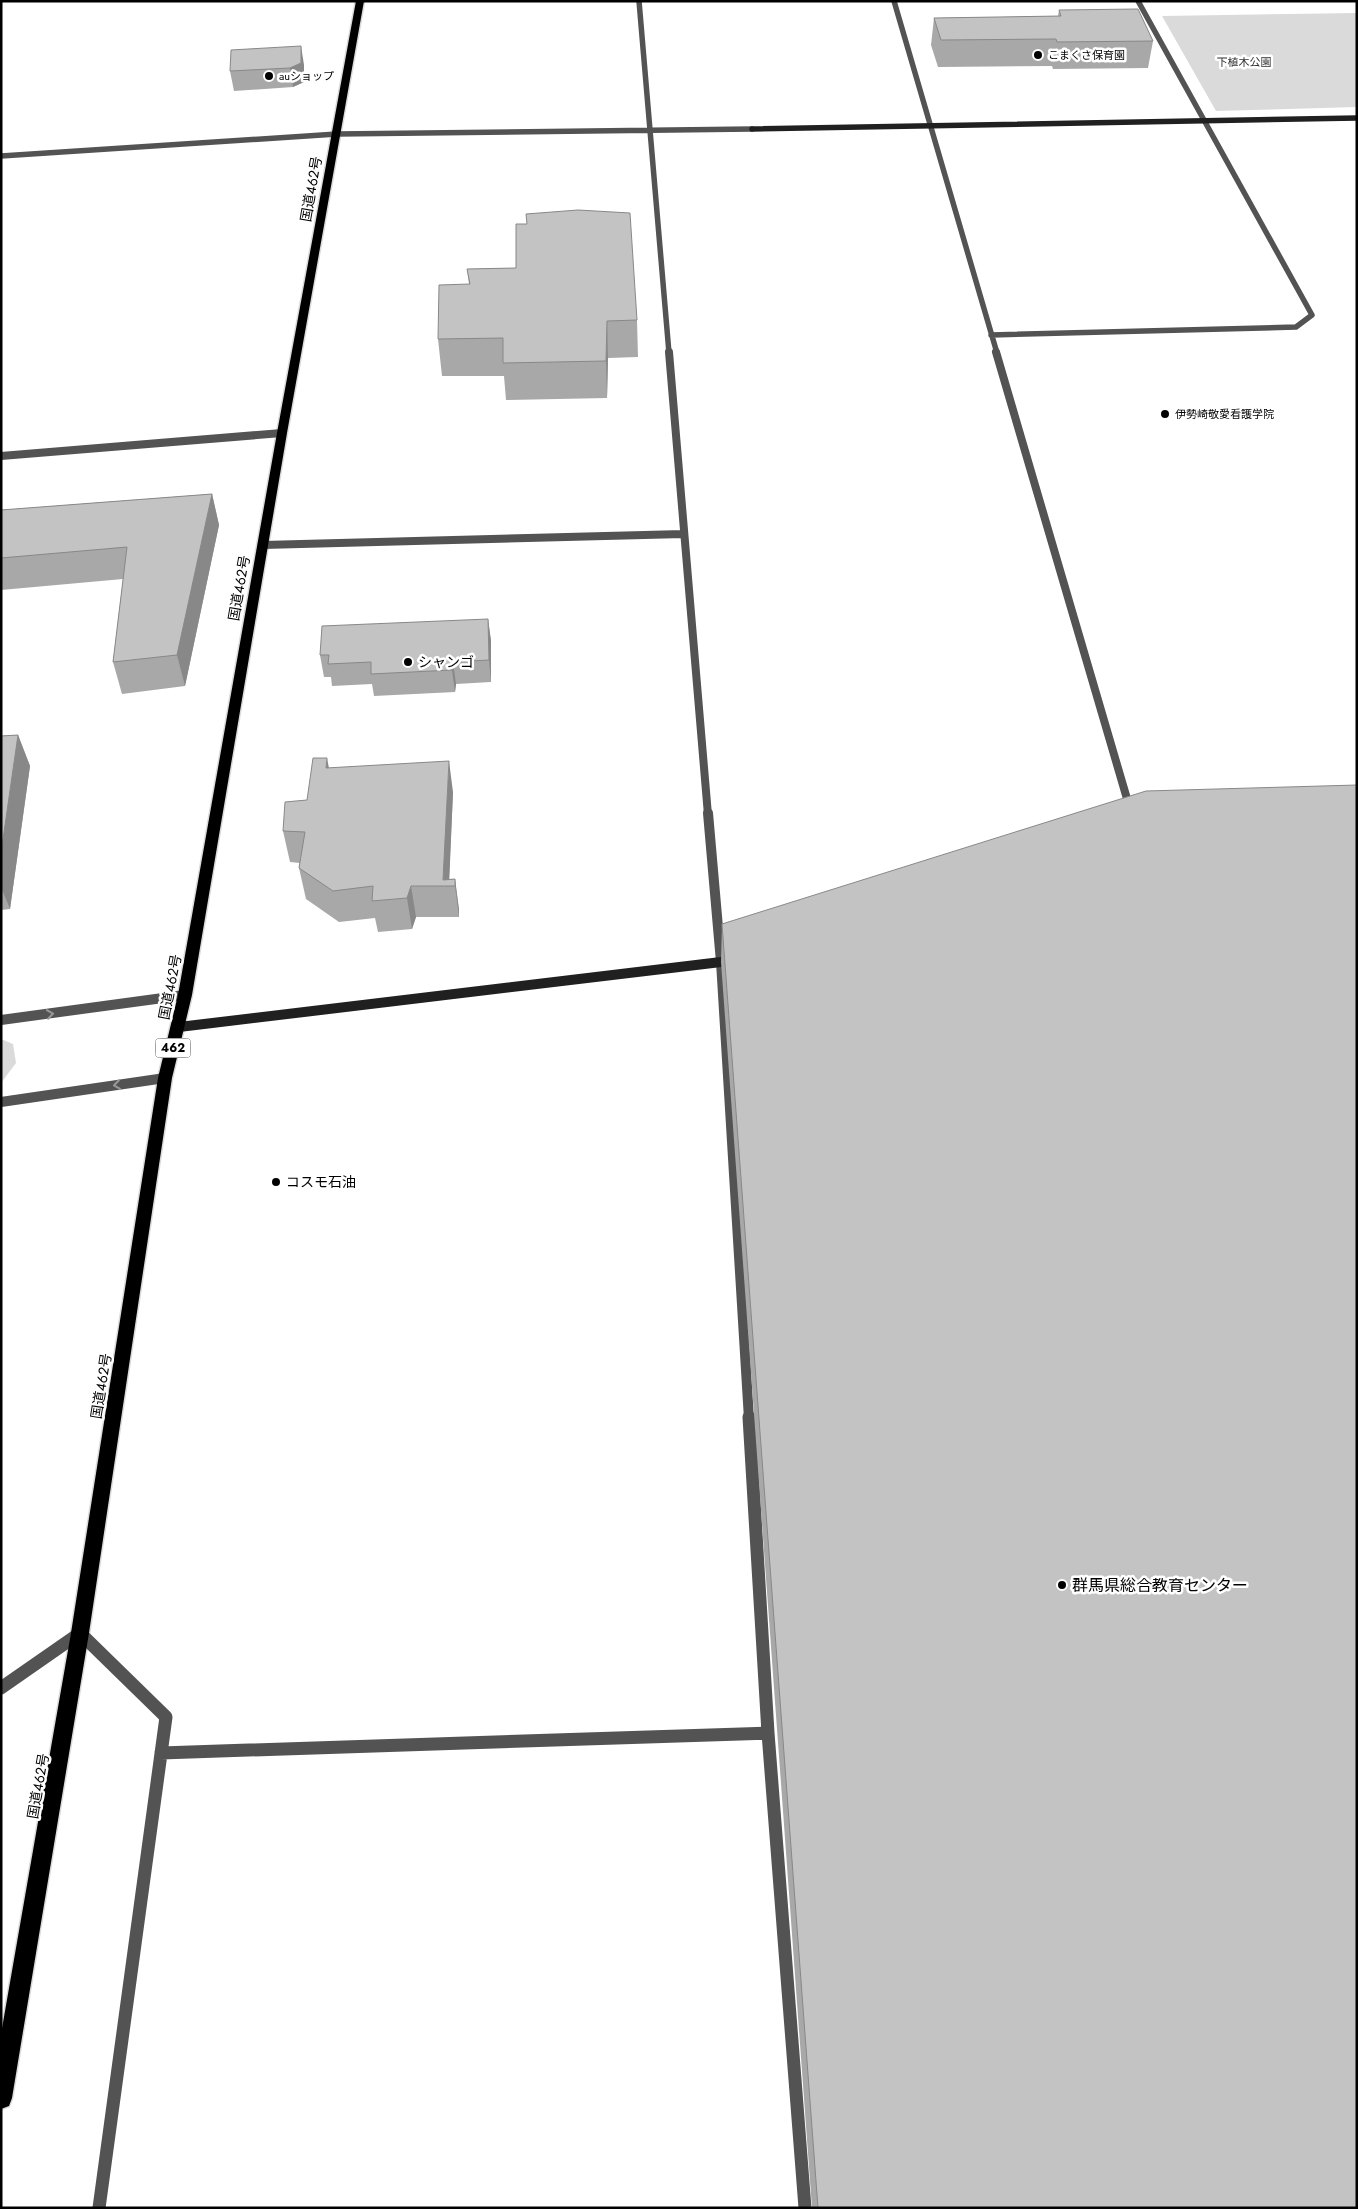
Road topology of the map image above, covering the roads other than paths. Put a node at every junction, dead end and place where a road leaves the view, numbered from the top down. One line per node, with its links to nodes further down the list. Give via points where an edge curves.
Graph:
1 (360, 1): 9 (highway, 国道462号 / 462)
2 (639, 1): 8 (street)
3 (894, 1): 7 (street)
4 (1138, 1): 6 (street)
5 (1357, 118): 6 (street)
6 (1203, 120): 7 (street); 11 (street, via 1312,315 1296,328)
7 (930, 125): 8 (street); 11 (street)
8 (651, 129): 9 (street); 14 (street)
9 (337, 134): 10 (street); 12 (highway, 国道462号 / 462)
10 (1, 156)
11 (991, 335): 16 (street)
12 (282, 433): 13 (street); 15 (highway, 国道462号 / 462)
13 (1, 456)
14 (683, 534): 15 (street); 18 (street)
15 (263, 545): 19 (highway, 国道462号 / 462)
16 (1133, 820)
17 (740, 956): 18 (street)
18 (721, 962): 21 (street); 26 (street)
19 (186, 995): 20 (street, one-way to 19); 21 (highway, 国道462号 / 462)
20 (1, 1020)
21 (178, 1028): 22 (highway, 国道462号 / 462)
22 (165, 1078): 23 (street, one-way to 23); 24 (highway, 国道462号 / 462)
23 (1, 1102)
24 (80, 1633): 25 (street); 27 (street, via 166,1717); 28 (highway, 国道462号 / 462)
25 (1, 1688)
26 (768, 1733): 27 (street); 30 (street)
27 (161, 1754): 29 (street)
28 (1, 2098)
29 (98, 2208)
30 (805, 2208)

